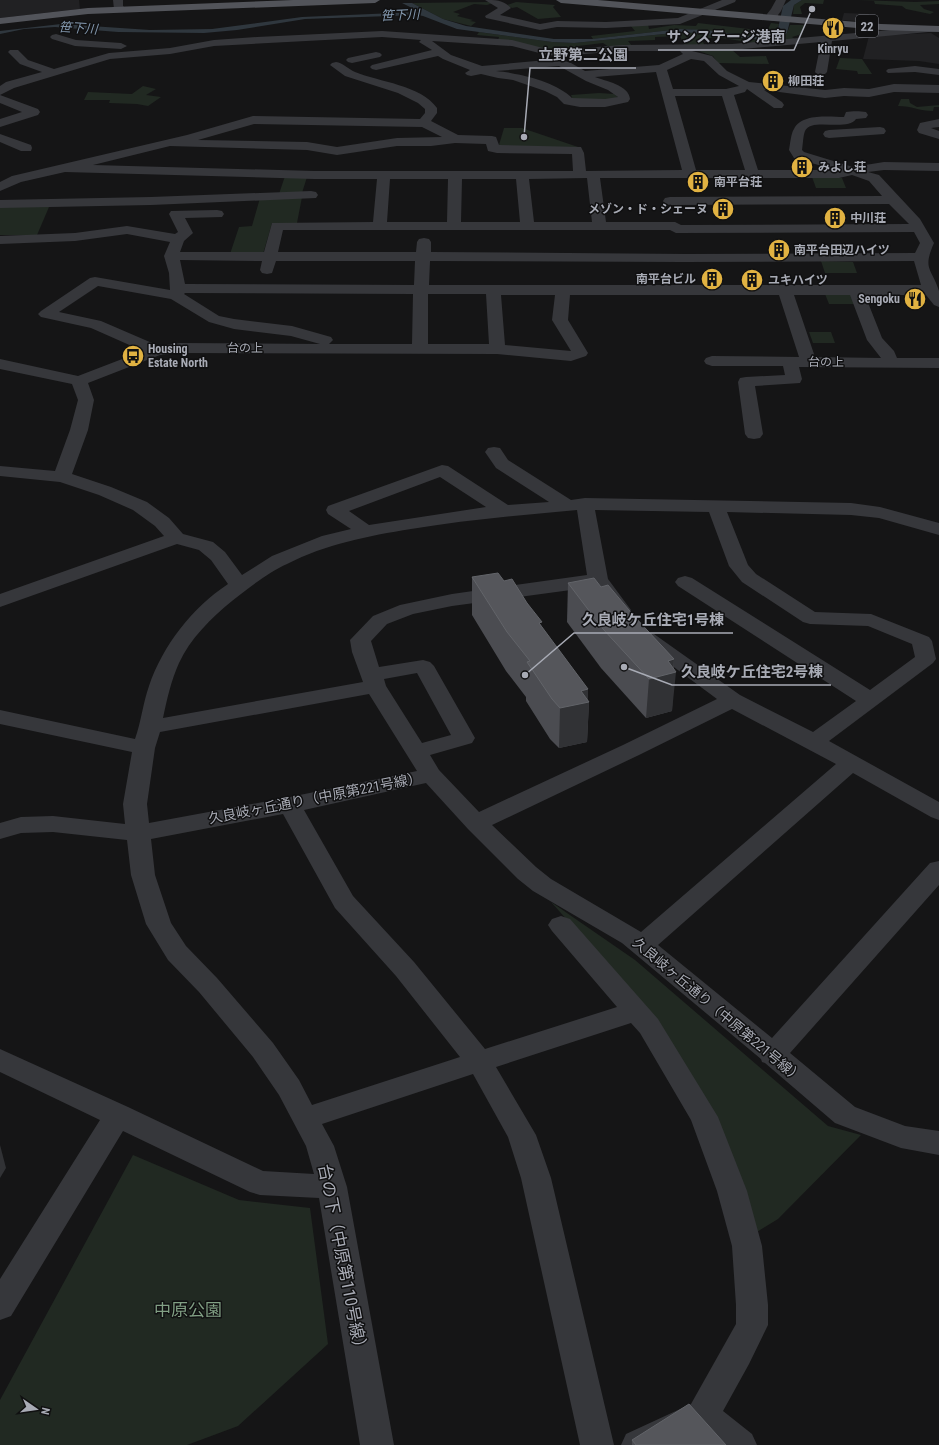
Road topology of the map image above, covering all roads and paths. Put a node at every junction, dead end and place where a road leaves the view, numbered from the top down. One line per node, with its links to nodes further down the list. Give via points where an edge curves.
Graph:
1 (375, 0): 6 (main road)
2 (490, 0): 8 (street, via 506,8 490,16 540,28 557,24 606,25 680,21)
3 (561, 0): 8 (main road, 22)
4 (731, 0): 8 (street)
5 (781, 0): 9 (street, via 772,14)
6 (268, 2): 7 (main road)
7 (120, 5): 10 (main road)
8 (704, 12): 9 (main road, 22)
9 (773, 18): 11 (main road, 22, via 887,28)
10 (0, 21)
11 (937, 29): 15 (street)
12 (56, 37): 18 (street, via 75,43 124,46)
13 (430, 37): 14 (street, via 382,34); 16 (street, via 512,43 560,53 622,48); 19 (street, via 425,42)
14 (300, 38): 18 (street, via 214,43 170,51); 22 (street, via 300,48 240,51)
15 (827, 38): 16 (street); 21 (street)
16 (686, 51): 25 (street, via 678,61); 32 (street, via 708,58 723,73)
17 (14, 52): 28 (street, via 24,62)
18 (132, 52): 28 (street)
19 (439, 52): 23 (street, via 381,66 371,56); 26 (street)
20 (810, 54): 21 (street)
21 (824, 55): 29 (street)
22 (178, 60)
23 (352, 60)
24 (336, 65): 41 (street, via 349,74 407,91 424,100 431,108 431,113)
25 (661, 68): 31 (street); 35 (street)
26 (476, 71): 31 (street, via 558,62 567,64); 31 (street, via 515,77 549,88 568,101 605,103 624,99 616,89)
27 (892, 71): 30 (street, via 915,69)
28 (53, 72): 34 (street, via 10,85)
29 (820, 72)
30 (935, 72): 33 (street, via 938,84)
31 (583, 74)
32 (749, 86): 36 (street, via 819,93); 37 (street); 39 (street)
33 (936, 89): 36 (street, via 894,88 869,93)
34 (0, 91)
35 (667, 92): 37 (street); 64 (street)
36 (854, 92): 44 (street, via 854,101 862,109 850,115 850,119 846,121 803,124 799,130)
37 (726, 93): 65 (street)
38 (0, 99): 40 (street, via 34,112)
39 (778, 105)
40 (0, 123)
41 (423, 123): 47 (street); 48 (street, via 253,120)
42 (939, 124): 45 (street, via 924,126 923,130)
43 (880, 131): 44 (street)
44 (810, 135): 54 (street, via 795,150 799,155)
45 (939, 135)
46 (0, 138): 49 (street)
47 (455, 140): 50 (street, via 397,142); 62 (street, via 492,140 493,148 497,149 576,150)
48 (172, 143): 50 (street, via 307,146); 56 (street)
49 (26, 148)
50 (336, 151): 58 (street)
51 (899, 154): 52 (street)
52 (867, 155)
53 (843, 156): 54 (street)
54 (809, 158): 57 (street)
55 (939, 167): 57 (street, via 861,168)
56 (66, 168): 66 (street); 67 (street, via 17,179)
57 (853, 171): 65 (street, via 839,174); 69 (street, via 874,178)
58 (332, 174): 59 (street); 66 (street)
59 (384, 174): 60 (street); 76 (street)
60 (455, 174): 61 (street); 77 (street)
61 (522, 174): 62 (street); 74 (street)
62 (586, 174): 63 (street); 75 (street)
63 (664, 174): 64 (street); 70 (street)
64 (690, 174): 65 (street)
65 (754, 174)
66 (314, 175): 68 (street)
67 (0, 187)
68 (311, 195): 71 (street); 73 (street)
69 (893, 200): 70 (street); 80 (street)
70 (670, 201): 79 (street)
71 (0, 204)
72 (217, 214): 81 (street, via 176,214 186,233)
73 (304, 225): 76 (street); 87 (street, via 277,226)
74 (527, 225): 75 (street); 77 (street)
75 (599, 225): 79 (street)
76 (380, 226): 78 (street)
77 (454, 226): 78 (street)
78 (424, 227): 86 (street)
79 (675, 227): 80 (street); 88 (street)
80 (918, 228): 84 (street, via 927,244)
81 (178, 239): 82 (street, via 127,230 75,237); 85 (street)
82 (0, 240)
83 (939, 246): 84 (street)
84 (922, 255): 88 (street); 96 (street, via 925,276)
85 (171, 256): 87 (street); 95 (street, via 176,273)
86 (424, 256): 87 (street); 88 (street); 90 (street)
87 (270, 257): 89 (street)
88 (685, 270): 92 (street); 93 (street)
89 (262, 288): 90 (street); 95 (street)
90 (421, 289): 91 (street); 98 (street)
91 (493, 290): 92 (street); 99 (street)
92 (564, 290): 99 (street, 台の上, via 560,320 580,353 571,356)
93 (785, 290): 94 (street); 103 (street)
94 (856, 290): 96 (street); 104 (street, via 875,340 888,354)
95 (176, 292): 97 (street, via 214,319 292,331); 100 (street, via 94,281 46,314 95,324)
96 (935, 296)
97 (345, 347): 98 (street, 台の上); 100 (street, 台の上, via 180,348)
98 (420, 348): 99 (street, 台の上)
99 (497, 349)
100 (157, 351): 107 (street, 台の上)
101 (712, 361): 102 (street, 台の上)
102 (790, 362): 103 (street, 台の上); 108 (street, via 794,379 746,382)
103 (810, 362): 104 (street, 台の上)
104 (891, 362): 105 (street, 台の上)
105 (939, 362)
106 (0, 364): 107 (street)
107 (79, 381): 111 (street, via 86,400 79,430)
108 (754, 434)
109 (494, 452): 112 (street, via 502,464)
110 (0, 471): 111 (street)
111 (62, 477): 117 (street, via 140,506 162,522)
112 (576, 505): 113 (street, 台の下（中原第110号線）); 114 (street, 台の下（中原第110号線）); 118 (street)
113 (716, 507): 115 (street, 台の下（中原第110号線）, via 851,509 880,513); 124 (street, via 739,566 749,578 810,618 871,620 922,641 926,659)
114 (504, 511): 116 (street, 台の下（中原第110号線）); 116 (street, via 442,470 335,510)
115 (939, 529)
116 (366, 531): 120 (street, 台の下（中原第110号線）, via 329,540 279,560)
117 (176, 538): 120 (street, via 206,546 218,556); 121 (street)
118 (598, 580): 122 (street, via 452,600 407,609 380,620 360,640 360,649); 123 (street, via 634,628)
119 (685, 582): 124 (street)
120 (240, 585): 126 (street, 台の下（中原第110号線）, via 208,610 181,642 158,687)
121 (0, 601)
122 (374, 680): 126 (street); 128 (street); 128 (street, via 423,666 464,738)
123 (732, 700): 127 (street); 133 (street)
124 (870, 700): 127 (street)
125 (0, 717): 126 (street)
126 (147, 738): 135 (street, 台の下（中原第110号線）, via 135,804)
127 (814, 742): 129 (street)
128 (417, 752): 130 (street)
129 (851, 763): 132 (street); 138 (street)
130 (431, 775): 131 (street, 久良岐ヶ丘通り（中原第221号線）); 133 (street, 久良岐ヶ丘通り（中原第221号線）)
131 (290, 805): 135 (street, 久良岐ヶ丘通り（中原第221号線）); 142 (street, via 344,902 405,969)
132 (939, 812)
133 (476, 823): 138 (street, 久良岐ヶ丘通り（中原第221号線）, via 527,874 631,937)
134 (0, 831): 135 (street, 久良岐ヶ丘通り（中原第221号線）, via 21,825 53,824)
135 (139, 833): 144 (street, 台の下（中原第110号線）, via 143,875 159,924 177,953 263,1050 289,1088)
136 (939, 869): 140 (street)
137 (560, 925): 139 (street)
138 (641, 946): 140 (street, 久良岐ヶ丘通り（中原第221号線）, via 691,985)
139 (636, 1011): 142 (street); 148 (street, via 649,1026 704,1117 732,1191 746,1246 752,1325)
140 (772, 1055): 145 (street, 久良岐ヶ丘通り（中原第221号線）, via 845,1115 901,1137)
141 (0, 1060): 143 (street)
142 (479, 1061): 144 (street); 150 (street, via 522,1135 536,1178)
143 (118, 1115): 146 (street, via 260,1183); 147 (street)
144 (305, 1118): 146 (street, 台の下（中原第110号線）, via 320,1146)
145 (939, 1143)
146 (332, 1187): 149 (street, 台の下（中原第110号線）)
147 (0, 1306)
148 (703, 1415): 151 (street); 152 (street)
149 (377, 1445)
150 (597, 1445)
151 (638, 1445)
152 (740, 1445)

